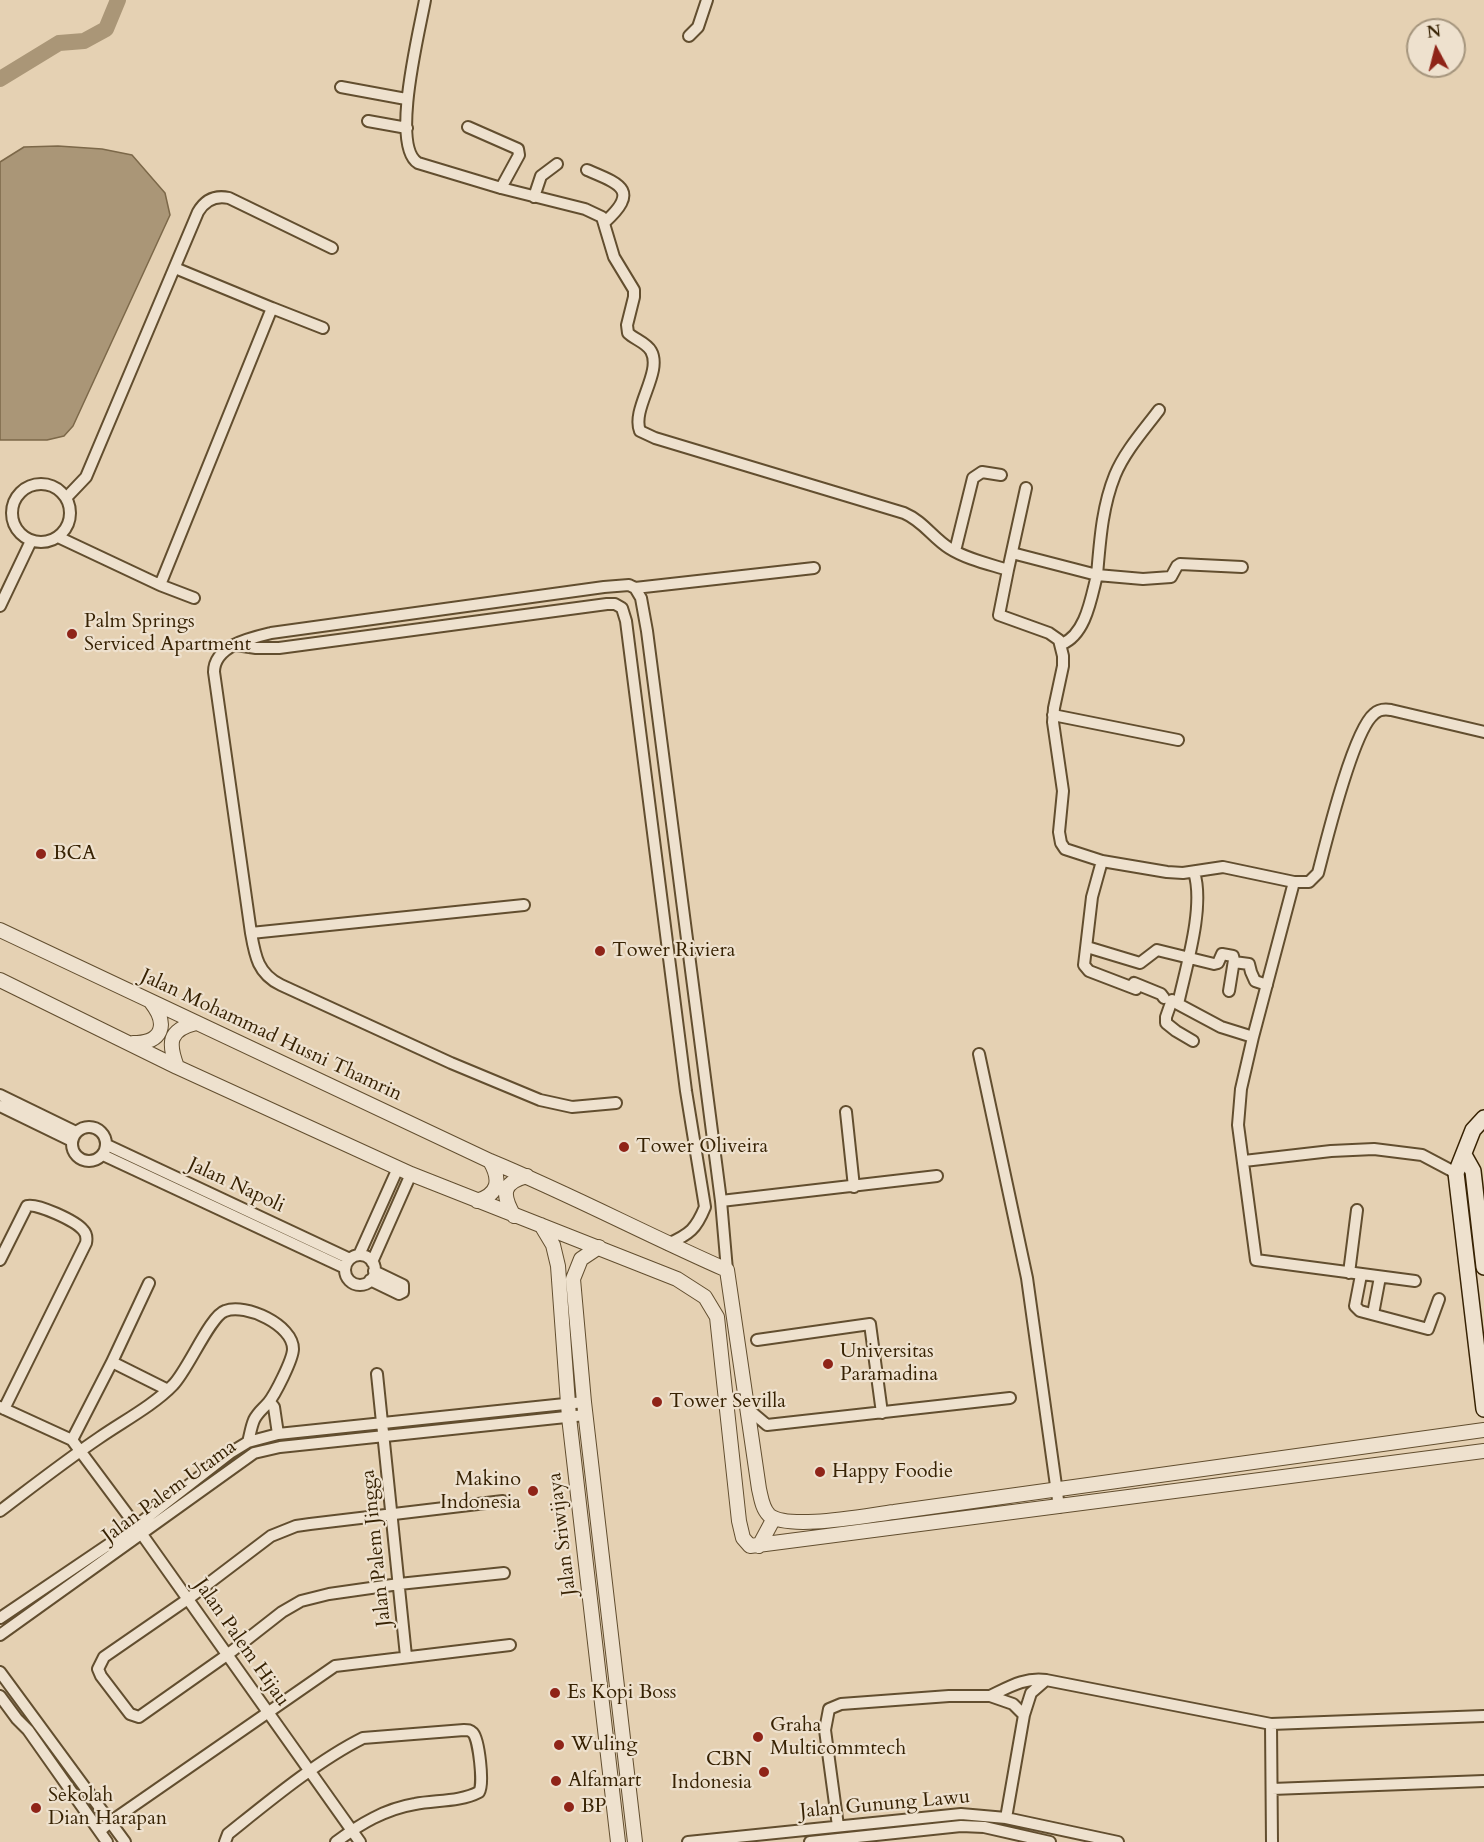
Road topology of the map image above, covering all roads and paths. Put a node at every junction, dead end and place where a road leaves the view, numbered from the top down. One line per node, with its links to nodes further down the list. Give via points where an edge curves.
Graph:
1 (425, 0): 5 (street)
2 (707, 0): 3 (street, via 698,27)
3 (689, 36)
4 (341, 87): 5 (street)
5 (406, 99): 8 (street)
6 (368, 121): 8 (street)
7 (468, 127): 11 (street, via 519,149)
8 (406, 128): 11 (street, via 413,160)
9 (557, 164): 12 (street, via 541,176)
10 (587, 170): 13 (street, via 612,180 623,191 620,206)
11 (501, 188): 12 (street)
12 (534, 197): 13 (street, via 585,209 600,215)
13 (605, 222): 24 (street, via 614,257 634,290 628,333 649,347 652,355 640,431 904,513)
14 (332, 248): 15 (street, via 222,197 201,206)
15 (175, 268): 16 (street); 21 (street, via 86,477)
16 (272, 308): 17 (street); 30 (street)
17 (323, 328)
18 (1159, 410): 29 (street, via 1115,476 1102,524)
19 (1001, 475): 24 (street, via 982,472 973,477)
20 (1026, 488): 25 (street)
21 (66, 498): 22 (street, via 70,514); 23 (street, via 50,485 40,484 21,491 14,499 11,519 22,536)
22 (58, 537): 23 (street, via 45,543); 30 (street)
23 (31, 541): 33 (street)
24 (955, 551): 28 (street)
25 (1012, 553): 28 (street); 29 (street)
26 (1242, 567): 29 (street, via 1180,564 1171,577 1153,579)
27 (814, 568): 31 (street)
28 (1008, 570): 34 (street, via 999,615 1049,633)
29 (1097, 575): 34 (street, via 1080,626 1071,640)
30 (160, 585): 32 (street)
31 (635, 588): 35 (street, via 604,587 272,633); 42 (street, via 641,598 647,631)
32 (194, 598)
33 (0, 606)
34 (1062, 644): 36 (street, via 1063,666)
35 (236, 645): 43 (street, via 279,648 619,605 626,621); 46 (street, via 219,655 214,672)
36 (1053, 715): 38 (street); 39 (street, via 1063,791 1061,843 1068,850)
37 (1484, 732): 41 (street, via 1391,710 1374,713 1353,750 1318,873 1309,882)
38 (1178, 740)
39 (1102, 861): 40 (street, via 1167,872); 47 (street, via 1092,897)
40 (1194, 872): 41 (street, via 1223,867); 48 (street, via 1198,884 1197,912)
41 (1294, 882): 51 (street)
42 (681, 896): 43 (street); 78 (street)
43 (661, 898): 82 (street, via 705,1207 699,1223 688,1235)
44 (524, 905): 46 (street)
45 (0, 930): 53 (street, Jalan Mohammad Husni Thamrin)
46 (251, 933): 62 (street, via 259,966 280,985 540,1100 572,1107)
47 (1087, 947): 48 (street, via 1137,963 1157,950); 54 (street, via 1084,963 1089,971 1133,988 1134,983)
48 (1188, 957): 49 (street, via 1215,964 1225,953 1233,956); 54 (street)
49 (1234, 962): 51 (street, via 1249,964 1255,981); 52 (street)
50 (0, 980): 58 (street)
51 (1268, 985): 56 (street)
52 (1229, 991)
53 (150, 1000): 55 (street, Jalan Mohammad Husni Thamrin); 58 (street, via 159,1011 160,1030 146,1043)
54 (1169, 1000): 56 (street, via 1221,1027); 57 (street, via 1166,1023)
55 (196, 1023): 60 (street, via 184,1026 172,1039); 70 (street, Jalan Mohammad Husni Thamrin)
56 (1253, 1037): 71 (street, via 1238,1109)
57 (1193, 1041)
58 (131, 1044): 60 (street)
59 (979, 1054): 116 (street, via 1027,1278)
60 (177, 1067): 72 (street)
61 (0, 1095): 66 (street, Jalan Napoli)
62 (616, 1103)
63 (0, 1106): 66 (street, Jalan Napoli)
64 (846, 1112): 76 (street)
65 (1484, 1118): 68 (main road, via 1473,1130)
66 (74, 1136): 69 (street, Jalan Napoli, via 85,1127 95,1127 103,1133); 69 (street, Jalan Napoli, via 75,1154 83,1160 92,1161)
67 (1484, 1140): 68 (main road)
68 (1466, 1149): 73 (main road); 86 (main road, via 1473,1171)
69 (105, 1150): 85 (street, Jalan Napoli)
70 (490, 1161): 74 (street, Jalan Mohammad Husni Thamrin); 77 (street, via 497,1184 490,1196)
71 (1244, 1161): 73 (street, via 1374,1149 1422,1155); 89 (street, via 1256,1260)
72 (405, 1171): 77 (street); 85 (street); 88 (street)
73 (1456, 1173): 105 (main road)
74 (527, 1176): 80 (street, via 506,1188 506,1201); 82 (street, Jalan Mohammad Husni Thamrin)
75 (938, 1176): 76 (street)
76 (854, 1187): 78 (street)
77 (477, 1201): 80 (street)
78 (721, 1201): 87 (street)
79 (1357, 1210): 89 (street)
80 (514, 1216): 81 (street)
81 (540, 1226): 83 (street); 106 (street, Jalan Sriwijaya, via 553,1245 558,1266)
82 (668, 1244): 87 (street, Jalan Mohammad Husni Thamrin)
83 (599, 1247): 103 (street, Jalan Sriwijaya, via 581,1259 573,1279); 123 (street, via 677,1280 705,1297 717,1317 741,1530 749,1545)
84 (0, 1260): 102 (street, via 30,1204 66,1219 85,1233 86,1243)
85 (351, 1261): 88 (street, Jalan Napoli, via 366,1256); 88 (street, Jalan Napoli, via 346,1275 352,1282 362,1284)
86 (1484, 1267)
87 (727, 1270): 104 (street)
88 (372, 1271)
89 (1349, 1273): 90 (street)
90 (1361, 1275): 91 (street); 95 (street, via 1355,1306)
91 (1380, 1277): 92 (street); 95 (street)
92 (1415, 1281)
93 (149, 1283): 97 (street)
94 (1438, 1299): 95 (street, via 1428,1329)
95 (1372, 1314)
96 (757, 1340): 107 (street, via 870,1324)
97 (112, 1362): 99 (street); 112 (street)
98 (376, 1374): 108 (street)
99 (168, 1390): 101 (street, via 186,1369 218,1315 245,1310 285,1329 292,1341 292,1353); 114 (street)
100 (1010, 1398): 107 (street)
101 (270, 1402): 110 (street); 113 (street, via 260,1409)
102 (2, 1408): 112 (street)
103 (585, 1408): 106 (street); 156 (street, Jalan Sriwijaya)
104 (748, 1409): 107 (street, via 767,1425); 121 (street, via 759,1489 766,1511)
105 (1484, 1409)
106 (564, 1411): 108 (street, Jalan Palem Utama); 111 (street, Jalan Palem Utama); 155 (street, Jalan Sriwijaya)
107 (882, 1413)
108 (382, 1424): 110 (street, Jalan Palem Utama); 111 (street)
109 (1484, 1430): 116 (street)
110 (279, 1434): 113 (street, Jalan Palem Utama)
111 (383, 1437): 120 (street, Jalan Palem Jingga); 122 (street, Jalan Palem Utama, via 254,1453)
112 (72, 1440): 114 (street, Jalan Palem Hijau)
113 (248, 1442): 122 (street, Jalan Palem Utama, via 221,1459)
114 (80, 1450): 118 (street); 122 (street, Jalan Palem Hijau)
115 (1484, 1451): 119 (street)
116 (1057, 1489): 119 (street); 121 (street, via 804,1522)
117 (503, 1502): 120 (street)
118 (2, 1507)
119 (1059, 1507): 123 (street)
120 (391, 1515): 125 (street, Jalan Palem Jingga); 126 (street, via 284,1530)
121 (774, 1518): 123 (street)
122 (139, 1530): 126 (street, Jalan Palem Hijau); 127 (street, Jalan Palem Utama); 128 (street, Jalan Palem Utama)
123 (759, 1546)
124 (504, 1573): 125 (street)
125 (399, 1584): 130 (street, via 301,1601); 131 (street, Jalan Palem Jingga)
126 (188, 1599): 130 (street, Jalan Palem Hijau); 130 (street, via 104,1657 98,1669 101,1676 130,1714 139,1717)
127 (0, 1618)
128 (0, 1635)
129 (510, 1645): 131 (street)
130 (227, 1655): 137 (street, Jalan Palem Hijau)
131 (406, 1656): 137 (street, via 335,1666)
132 (0, 1672): 146 (street)
133 (1046, 1680): 135 (street, via 1021,1681); 138 (street, via 1031,1693); 141 (street)
134 (0, 1696): 140 (street)
135 (990, 1696): 138 (street, via 1012,1704); 147 (street, via 949,1696 829,1709 825,1730)
136 (0, 1709): 140 (street)
137 (268, 1712): 142 (street, Jalan Palem Hijau); 146 (street)
138 (1024, 1715): 145 (street)
139 (1484, 1716): 141 (street)
140 (17, 1719): 149 (street)
141 (1271, 1724): 144 (street)
142 (310, 1772): 148 (street, Jalan Palem Hijau); 148 (street, via 363,1738 464,1730 474,1734 482,1787 479,1792 393,1809); 152 (street, via 228,1834)
143 (1484, 1781): 144 (street)
144 (1272, 1789): 161 (street)
145 (1006, 1818): 147 (street, Jalan Gunung Lawu, via 960,1814); 160 (street, Jalan Gunung Lawu)
146 (110, 1822): 149 (street); 151 (street)
147 (838, 1826): 157 (street, Jalan Gunung Lawu)
148 (351, 1830): 153 (street); 154 (street, Jalan Palem Hijau)
149 (100, 1831): 150 (street)
150 (107, 1842)
151 (125, 1842)
152 (225, 1842)
153 (336, 1842)
154 (360, 1842)
155 (618, 1842)
156 (635, 1842)
157 (688, 1842)
158 (810, 1842): 159 (street, Jalan Gunung Lawu, via 961,1826 984,1827)
159 (1050, 1842)
160 (1118, 1842)
161 (1272, 1842)

